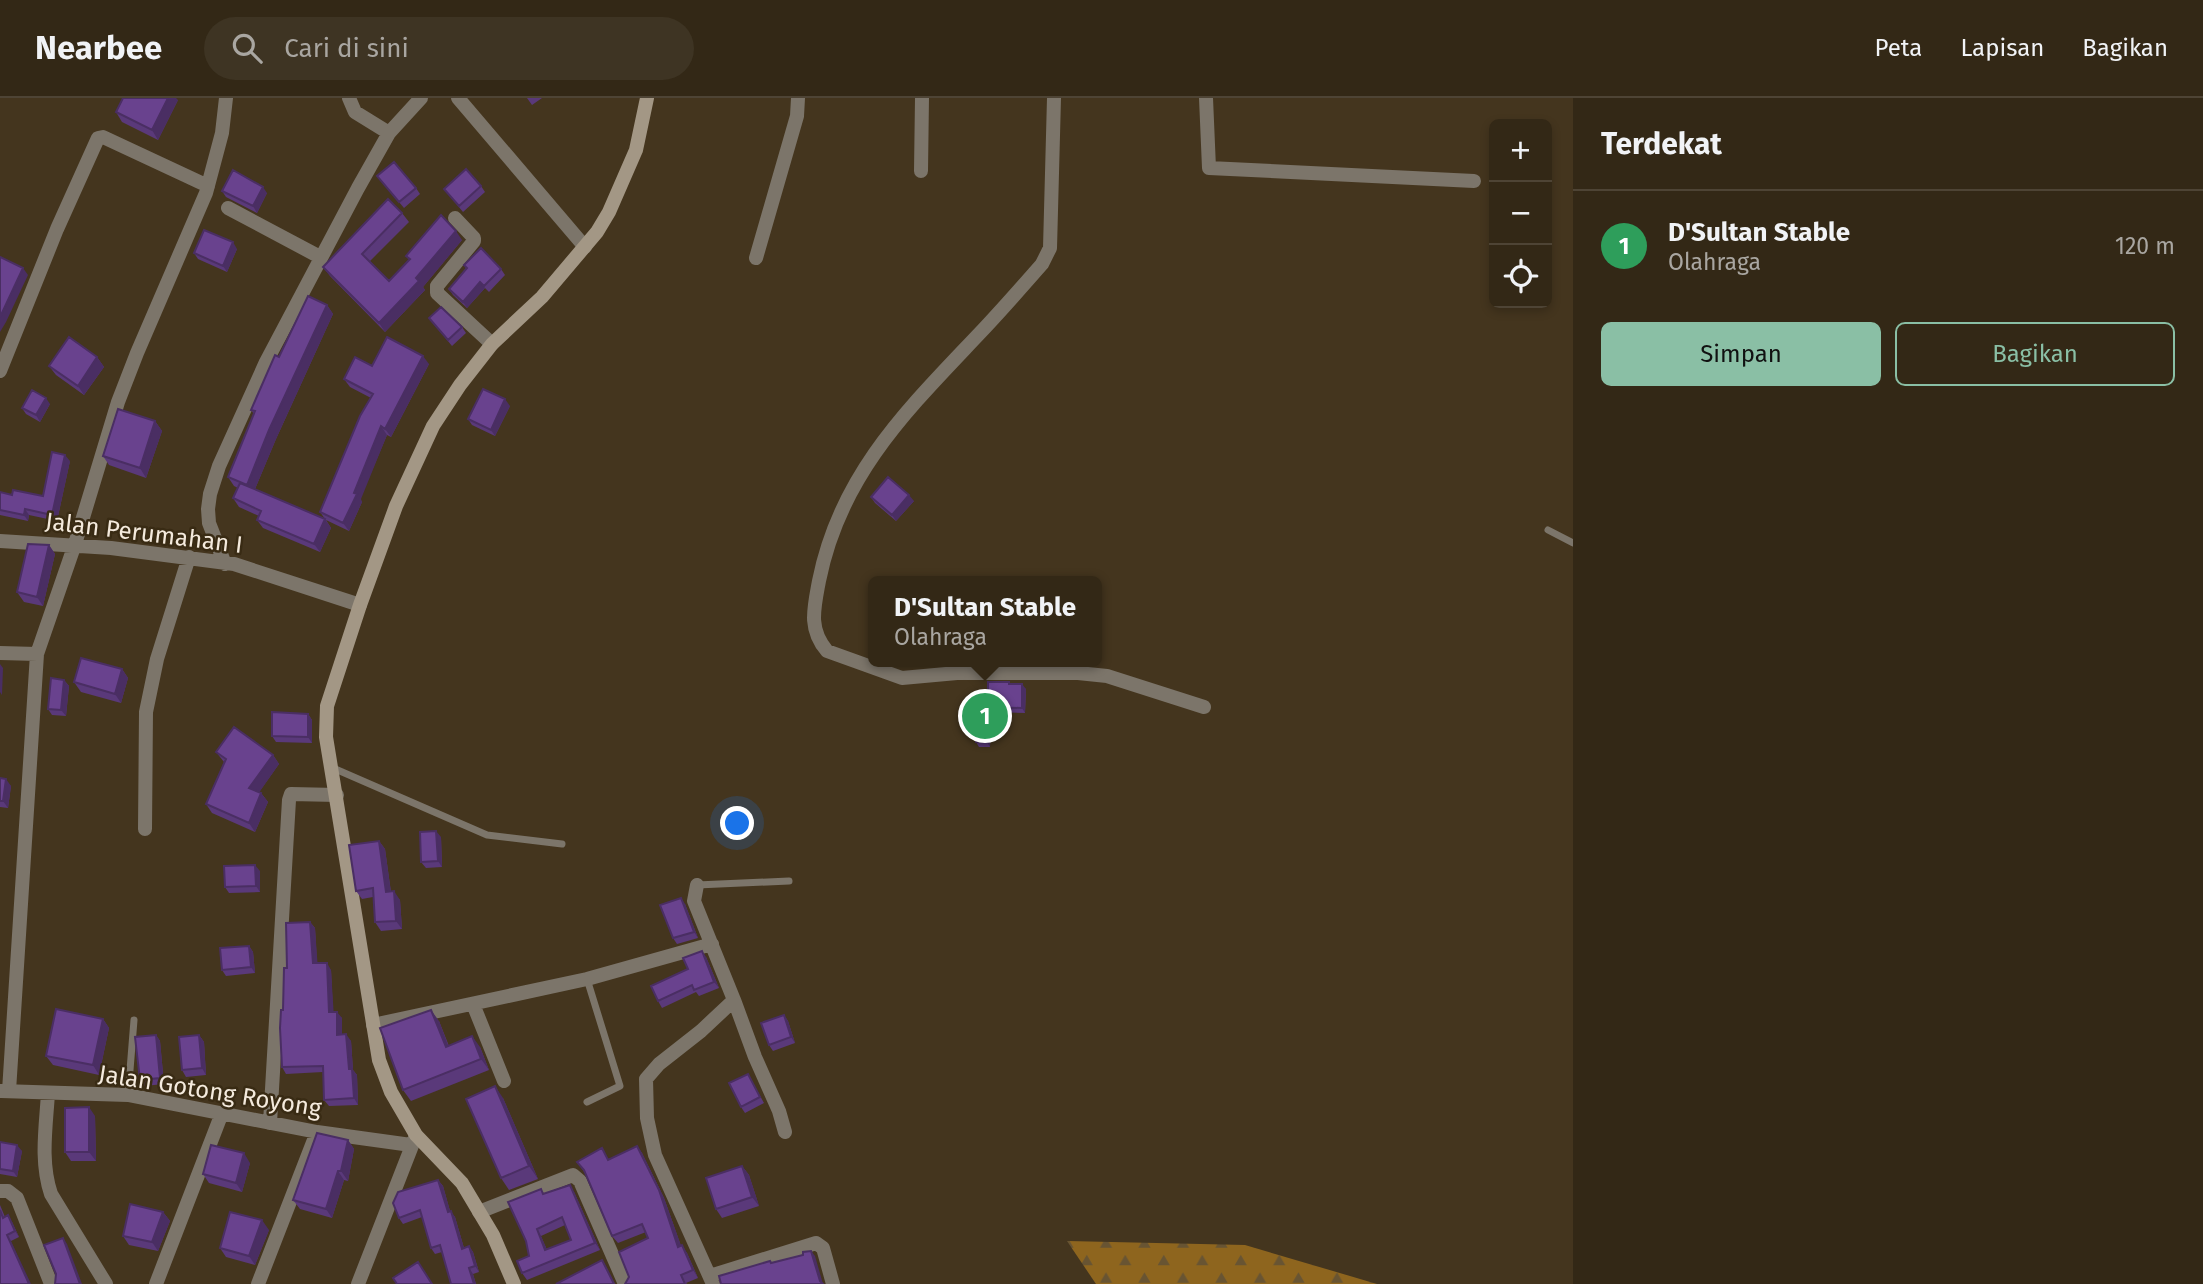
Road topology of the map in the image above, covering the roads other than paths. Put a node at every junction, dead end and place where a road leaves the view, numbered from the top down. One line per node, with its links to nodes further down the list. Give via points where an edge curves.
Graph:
1 (226, 98): 13 (street)
2 (349, 98): 10 (street, via 355,112)
3 (421, 98): 10 (street)
4 (458, 98): 16 (street)
5 (648, 98): 16 (street, via 636,150 609,212)
6 (798, 98): 18 (street, via 797,116)
7 (922, 98): 11 (street)
8 (1054, 98): 30 (street, via 1050,248 1042,264 881,442 851,489 825,553 814,628 827,651)
9 (1206, 98): 12 (street, via 1209,168)
10 (389, 133): 17 (street)
11 (921, 170)
12 (1474, 181)
13 (208, 186): 20 (street, via 98,138); 24 (street, via 123,389)
14 (228, 208): 17 (street)
15 (455, 218): 19 (street, via 474,241 436,293)
16 (585, 247): 19 (street, via 542,297)
17 (320, 257): 26 (street, via 266,362 210,494 209,523)
18 (756, 258)
19 (492, 344): 27 (street, via 433,426)
20 (0, 371)
21 (1548, 530): 23 (lane)
22 (0, 541): 24 (street, Jalan Perumahan I)
23 (1573, 543)
24 (75, 544): 25 (street, Jalan Perumahan I); 29 (street)
25 (189, 557): 26 (street, Jalan Perumahan I); 36 (street, via 157,659 146,712)
26 (225, 564): 27 (street, Jalan Perumahan I)
27 (360, 605): 34 (street, via 327,706 326,737)
28 (0, 653): 29 (street)
29 (37, 654): 47 (street)
30 (868, 666)
31 (871, 667): 32 (street, via 902,678)
32 (958, 667): 33 (street, via 1107,676)
33 (1204, 707)
34 (333, 768): 35 (street); 37 (lane, via 487,835)
35 (337, 795): 45 (street); 52 (street, via 291,794 289,800)
36 (145, 829)
37 (562, 844)
38 (789, 881): 39 (lane)
39 (697, 885): 40 (street, via 694,901)
40 (712, 944): 41 (street); 42 (street)
41 (587, 979): 43 (street); 50 (lane, via 620,1086)
42 (734, 1000): 54 (street); 58 (street, via 646,1079 647,1118 656,1155)
43 (473, 1004): 45 (street); 46 (street)
44 (134, 1020): 49 (lane)
45 (373, 1025): 55 (street, via 379,1060)
46 (504, 1081)
47 (5, 1091): 48 (street, Jalan Gotong Royong)
48 (48, 1093): 49 (street, Jalan Gotong Royong); 60 (street, via 44,1160 49,1187)
49 (128, 1095): 51 (street, Jalan Gotong Royong)
50 (587, 1102)
51 (222, 1113): 52 (street, Jalan Gotong Royong); 61 (street)
52 (270, 1123): 53 (street, Jalan Gotong Royong)
53 (317, 1132): 55 (street, Jalan Gotong Royong); 62 (street)
54 (785, 1132)
55 (414, 1140): 57 (street, via 462,1183); 63 (street)
56 (0, 1191): 59 (street, via 17,1198)
57 (479, 1212): 64 (street); 65 (street, via 573,1175 580,1181)
58 (711, 1280): 66 (street, via 816,1243 823,1248)
59 (51, 1284)
60 (106, 1284)
61 (156, 1284)
62 (258, 1284)
63 (358, 1284)
64 (514, 1284)
65 (625, 1284)
66 (833, 1284)

